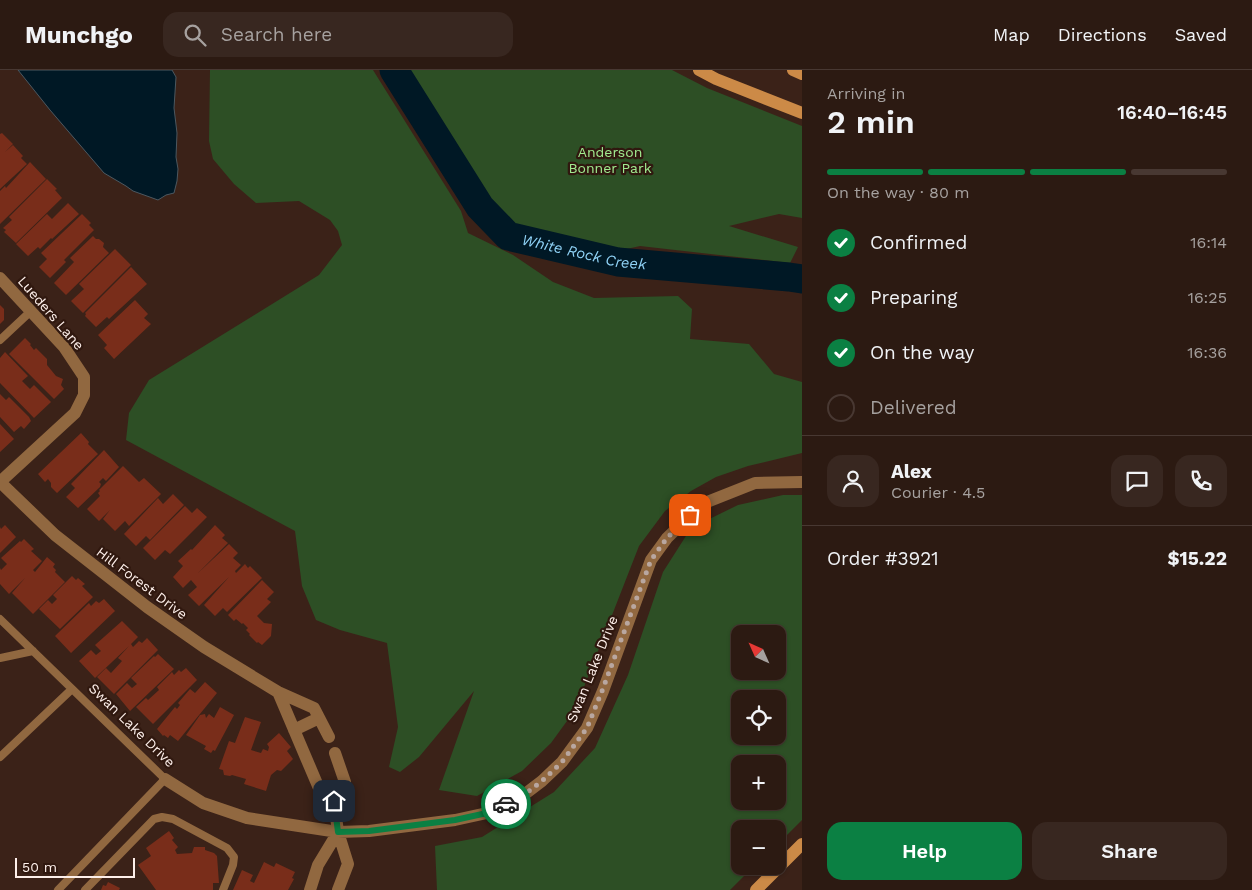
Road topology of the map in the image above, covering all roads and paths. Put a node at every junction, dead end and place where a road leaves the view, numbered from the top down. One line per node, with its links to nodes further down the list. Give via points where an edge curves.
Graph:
1 (699, 70): 4 (main road)
2 (793, 70): 3 (main road)
3 (802, 74)
4 (802, 113)
5 (0, 278): 6 (street, Lueders Lane)
6 (31, 311): 7 (lane); 8 (street, Lueders Lane, via 64,347 84,377 84,395 75,414)
7 (0, 340)
8 (0, 482): 14 (street, Hill Forest Drive, via 55,535 147,607 204,647)
9 (802, 482): 22 (street, Swan Lake Drive, via 754,484 702,504 667,538 651,560 587,728 562,762 521,797 487,813 455,820)
10 (0, 619): 11 (lane, Swan Lake Drive)
11 (33, 651): 12 (lane); 13 (lane, Swan Lake Drive)
12 (0, 658)
13 (72, 689): 19 (lane); 20 (lane, Swan Lake Drive)
14 (278, 692): 15 (street, Hill Forest Drive, via 314,708); 16 (street)
15 (319, 718): 16 (street); 17 (street, Hill Forest Drive)
16 (294, 730): 21 (street, via 321,793)
17 (329, 737)
18 (335, 753): 21 (street, via 345,782)
19 (0, 757)
20 (165, 779): 22 (street, Swan Lake Drive, via 203,802 247,818); 24 (lane)
21 (334, 801): 22 (street)
22 (338, 832): 27 (street, via 318,865); 28 (street, via 348,864)
23 (802, 844): 29 (main road)
24 (58, 890)
25 (85, 890): 26 (lane, via 154,819 162,818 172,819 227,848 234,857 234,865)
26 (223, 890)
27 (310, 890)
28 (338, 890)
29 (756, 890)

